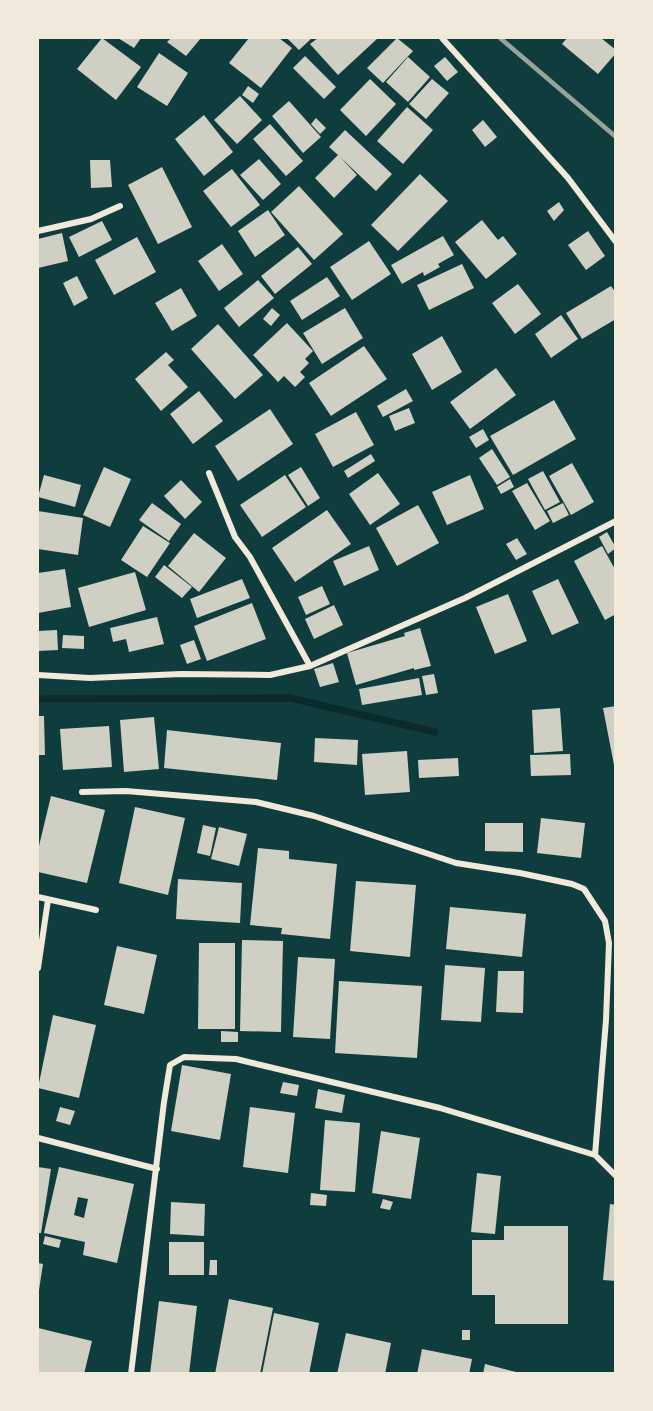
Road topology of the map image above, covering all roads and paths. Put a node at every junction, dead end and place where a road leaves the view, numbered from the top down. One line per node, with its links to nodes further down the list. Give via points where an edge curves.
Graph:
1 (442, 38): 4 (street, via 568,178)
2 (120, 206): 3 (street, via 91,219)
3 (38, 231)
4 (615, 242)
5 (209, 473): 7 (street, via 235,537)
6 (615, 521): 7 (street, via 465,598)
7 (310, 666): 8 (street, via 270,675)
8 (38, 675)
9 (82, 792): 15 (street, via 126,791 256,802 314,816 456,863 584,889 605,921 609,943)
10 (38, 897): 11 (street)
11 (48, 900): 12 (street); 13 (street)
12 (96, 910)
13 (38, 968)
14 (38, 1138): 16 (street)
15 (595, 1155): 16 (street, via 480,1119 236,1059 184,1057 170,1065); 17 (street)
16 (157, 1169): 18 (street)
17 (615, 1176)
18 (131, 1374)

